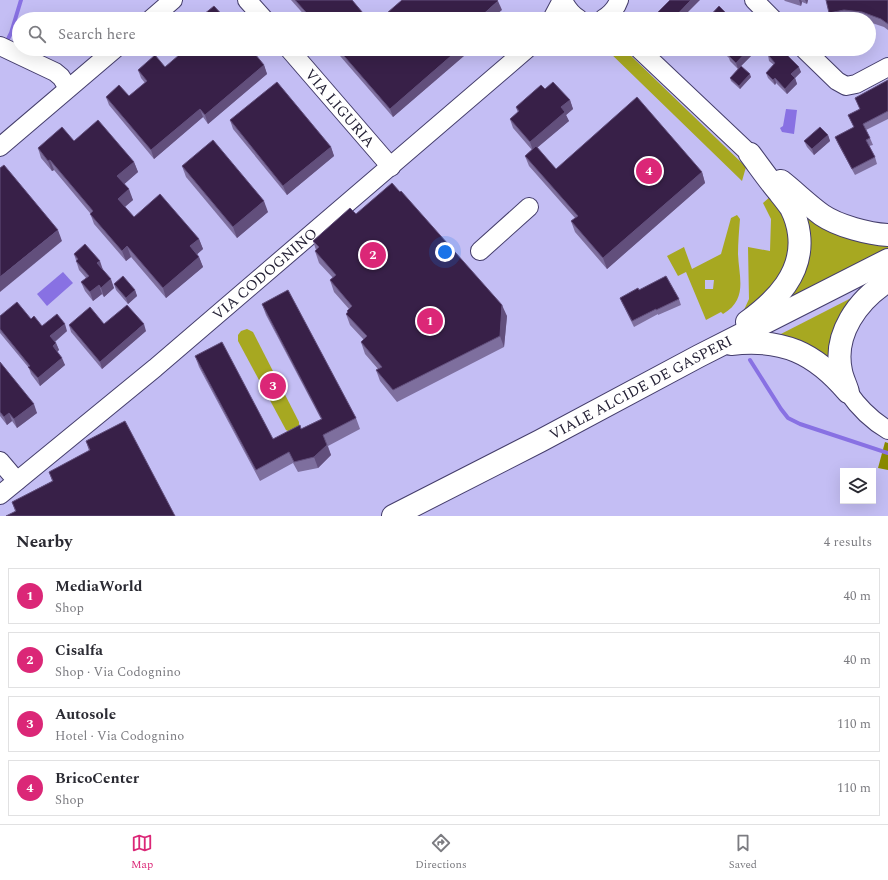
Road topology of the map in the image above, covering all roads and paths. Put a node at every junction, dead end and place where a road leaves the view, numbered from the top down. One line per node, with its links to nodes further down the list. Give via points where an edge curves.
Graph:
1 (174, 0): 6 (street)
2 (247, 0): 7 (street)
3 (563, 0): 8 (street); 9 (street)
4 (619, 0): 10 (street); 11 (street)
5 (754, 0): 12 (street)
6 (159, 12)
7 (258, 12)
8 (556, 12)
9 (570, 12)
10 (613, 12)
11 (622, 12)
12 (766, 12)
13 (0, 46): 14 (street)
14 (12, 52)
15 (21, 56): 22 (street, via 55,72)
16 (107, 56): 22 (street)
17 (295, 56): 25 (street, VIA LIGURIA)
18 (519, 56): 25 (street, VIA CODOGNINO)
19 (646, 56): 24 (street)
20 (811, 56): 21 (street, via 837,81 846,86 856,84)
21 (888, 68)
22 (68, 88): 23 (street)
23 (0, 146)
24 (750, 154): 27 (main road, via 824,216 848,227); 32 (main road, via 791,208 798,224 800,240 796,265 781,291 764,310 723,336)
25 (391, 167): 36 (street, VIA CODOGNINO, via 155,368)
26 (529, 207): 28 (street)
27 (888, 235)
28 (480, 251)
29 (888, 260): 31 (main road, VIALE ALCIDE DE GASPERI)
30 (888, 280): 33 (main road, via 862,302 849,319 840,354 841,371)
31 (720, 346): 32 (main road, VIALE ALCIDE DE GASPERI); 33 (main road, via 746,342 787,347 822,365)
32 (699, 356): 38 (main road, VIALE ALCIDE DE GASPERI)
33 (848, 392): 34 (street, via 866,414)
34 (888, 430)
35 (0, 461): 36 (street)
36 (17, 481): 37 (street, VIA CODOGNINO)
37 (0, 495)
38 (393, 516)

